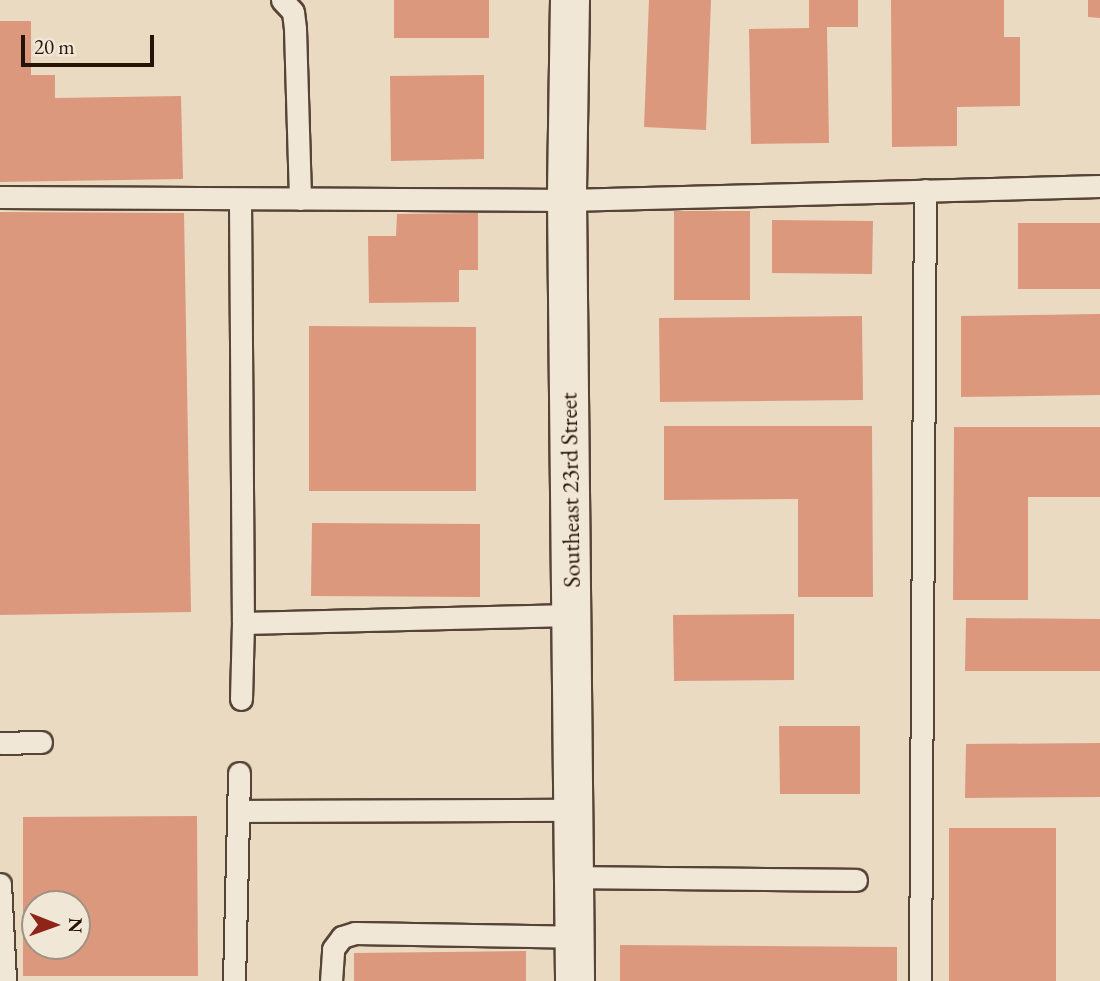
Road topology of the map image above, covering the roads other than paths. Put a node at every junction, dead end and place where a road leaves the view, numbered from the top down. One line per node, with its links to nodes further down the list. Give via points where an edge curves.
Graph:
1 (282, 0): 6 (lane, via 293,12 295,29)
2 (570, 0): 8 (street, Southeast 23rd Street)
3 (1100, 186): 4 (lane)
4 (925, 190): 8 (lane); 25 (lane)
5 (0, 197): 7 (lane)
6 (300, 199): 7 (lane); 8 (lane)
7 (240, 200): 10 (lane)
8 (567, 200): 9 (street, Southeast 23rd Street)
9 (571, 615): 10 (lane); 15 (street, Southeast 23rd Street)
10 (243, 623): 11 (lane)
11 (241, 699)
12 (41, 742): 13 (lane)
13 (0, 743)
14 (239, 773): 16 (lane)
15 (574, 810): 16 (lane); 17 (street, Southeast 23rd Street)
16 (239, 811): 22 (lane)
17 (574, 877): 18 (lane); 20 (street, Southeast 23rd Street)
18 (856, 880)
19 (0, 884): 21 (lane)
20 (574, 937): 23 (lane, via 355,933 342,937 333,949); 24 (street, Southeast 23rd Street)
21 (5, 981)
22 (234, 981)
23 (331, 981)
24 (575, 981)
25 (920, 981)

